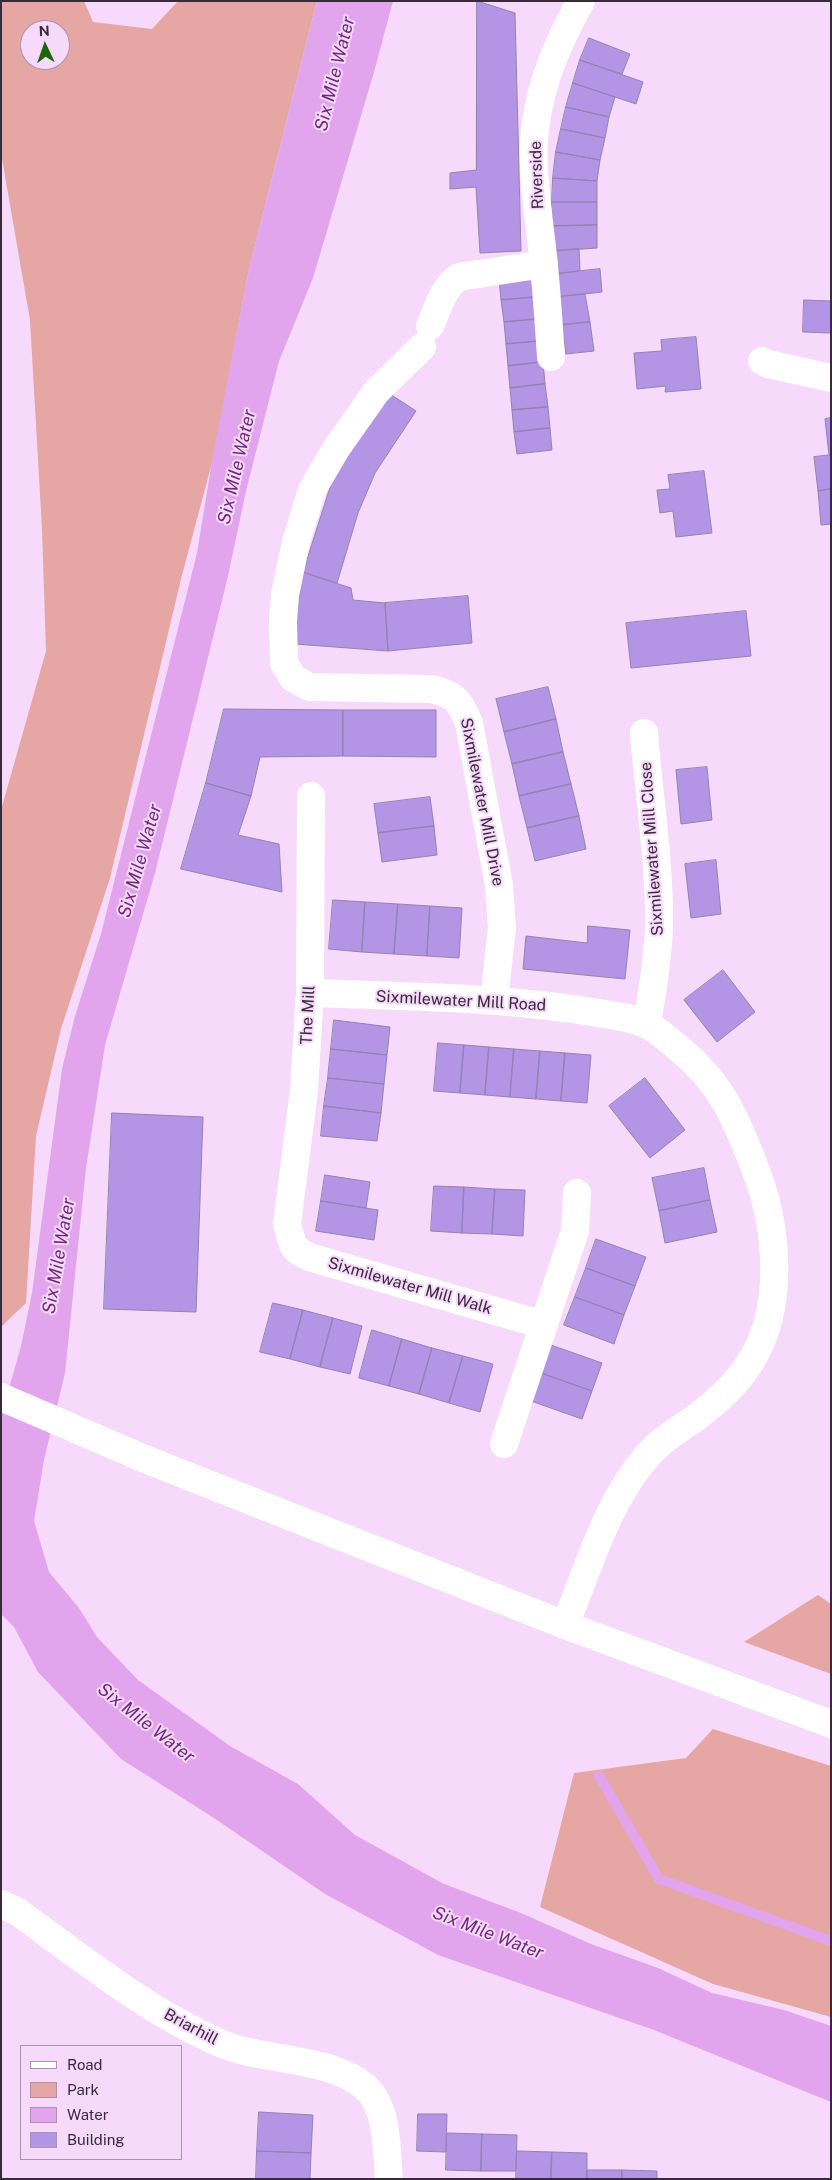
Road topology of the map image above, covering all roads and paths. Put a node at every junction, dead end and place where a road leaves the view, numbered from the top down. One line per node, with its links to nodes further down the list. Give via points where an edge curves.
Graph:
1 (581, 1): 2 (main road, Riverside, via 561,38 546,79 536,123 538,220)
2 (544, 264): 3 (main road, Riverside); 9 (main road, Sixmilewater Mill Drive, via 459,277 449,286 426,337 376,392 312,490 296,542 283,621 284,663 293,678 309,687 431,689 445,692 458,700 462,707 468,723 499,885 502,928)
3 (551, 358)
4 (762, 361): 5 (main road)
5 (831, 378)
6 (644, 733): 10 (main road, Sixmilewater Mill Close, via 659,926)
7 (312, 796): 8 (main road, The Mill)
8 (310, 993): 9 (main road, Sixmilewater Mill Road); 12 (main road, The Mill, via 304,1091)
9 (494, 1000): 10 (main road, Sixmilewater Mill Road, via 534,1003)
10 (646, 1024): 16 (main road, Sixmilewater Mill Road, via 708,1076 719,1089 739,1127 767,1210 772,1253 772,1298 760,1344 745,1370 720,1398 651,1452 623,1488)
11 (577, 1193): 13 (main road, via 575,1231)
12 (288, 1232): 13 (main road, Sixmilewater Mill Walk, via 298,1251 309,1257)
13 (544, 1324): 15 (main road)
14 (1, 1396): 16 (main road, via 145,1459)
15 (504, 1444)
16 (565, 1625): 17 (main road)
17 (831, 1724)
18 (1, 1904): 19 (main road, Briarhill, via 18,1912 134,1994 201,2033 242,2050 313,2065 356,2081 375,2099 384,2123)
19 (389, 2179)

